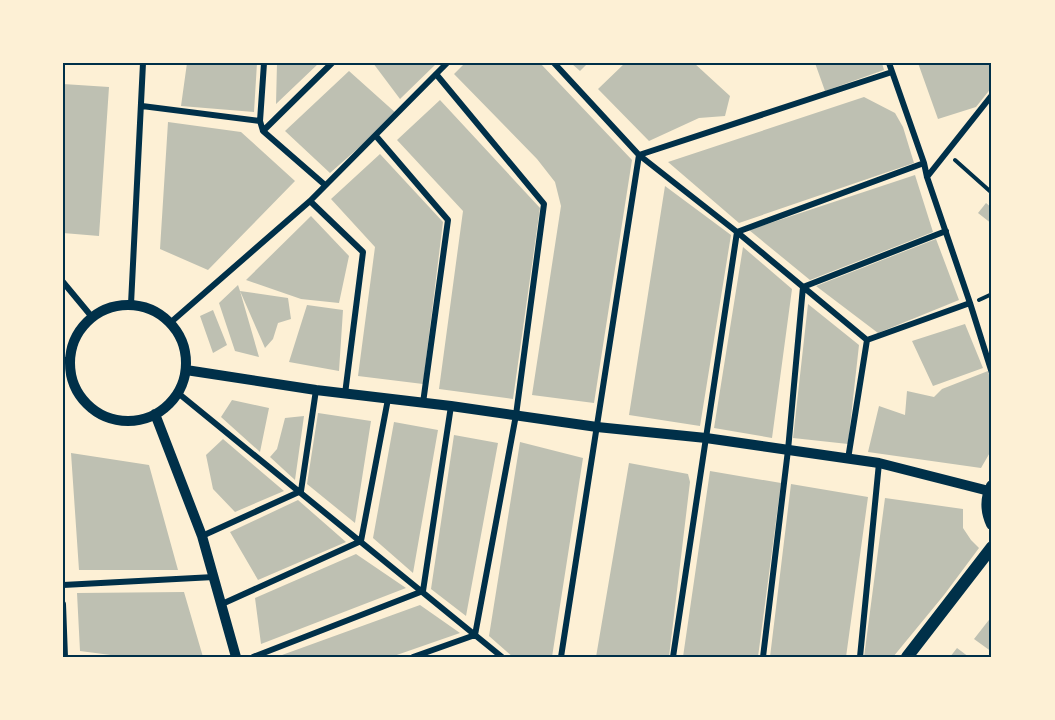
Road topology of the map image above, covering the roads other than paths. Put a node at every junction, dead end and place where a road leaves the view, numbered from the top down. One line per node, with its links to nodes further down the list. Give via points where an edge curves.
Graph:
1 (143, 63): 10 (street)
2 (264, 63): 11 (street)
3 (332, 63): 12 (street)
4 (447, 63): 8 (street)
5 (554, 63): 14 (street)
6 (889, 63): 7 (street)
7 (892, 72): 14 (street); 15 (street)
8 (436, 74): 13 (street); 38 (street, via 544,204)
9 (992, 95): 16 (street)
10 (142, 106): 11 (street); 24 (street)
11 (260, 121): 12 (street)
12 (263, 131): 17 (street)
13 (376, 136): 17 (street); 35 (street, via 448,220)
14 (639, 155): 20 (street); 39 (street)
15 (924, 163): 16 (street); 20 (street)
16 (927, 177): 19 (street)
17 (325, 185): 18 (street)
18 (310, 201): 26 (street); 33 (street, via 363,252)
19 (946, 231): 22 (street); 23 (street)
20 (737, 232): 22 (street); 40 (street)
21 (63, 282): 25 (street)
22 (803, 286): 27 (street); 41 (street)
23 (970, 303): 27 (street); 30 (street)
24 (131, 304): 25 (street, via 117,305); 26 (street, via 153,310)
25 (92, 317): 28 (street, via 81,329)
26 (170, 323): 29 (street, via 186,353)
27 (867, 340): 42 (street)
28 (67, 360): 37 (street, via 79,393 90,407 121,421)
29 (186, 370): 31 (street); 32 (street)
30 (992, 373)
31 (316, 390): 33 (street); 45 (street)
32 (178, 393): 37 (street); 45 (street)
33 (345, 394): 34 (street)
34 (388, 399): 35 (street); 48 (street)
35 (423, 403): 36 (street)
36 (451, 406): 38 (street); 52 (street)
37 (155, 414): 47 (street)
38 (516, 415): 39 (street); 55 (street)
39 (597, 427): 40 (street); 61 (street)
40 (706, 438): 41 (street); 62 (street)
41 (788, 450): 42 (street); 63 (street)
42 (848, 459): 43 (street)
43 (879, 463): 44 (street); 64 (street)
44 (991, 488): 46 (main road, via 987,503)
45 (301, 492): 47 (street); 48 (street)
46 (992, 524)
47 (202, 536): 50 (street)
48 (361, 541): 52 (street); 54 (street)
49 (992, 547): 65 (main road)
50 (214, 577): 51 (street); 54 (street)
51 (63, 585)
52 (423, 591): 55 (street); 58 (street)
53 (63, 604): 56 (street)
54 (222, 604): 57 (street)
55 (475, 635): 59 (street); 60 (street)
56 (65, 657)
57 (236, 657)
58 (253, 657)
59 (413, 657)
60 (502, 657)
61 (561, 657)
62 (673, 657)
63 (762, 657)
64 (860, 657)
65 (907, 657)

